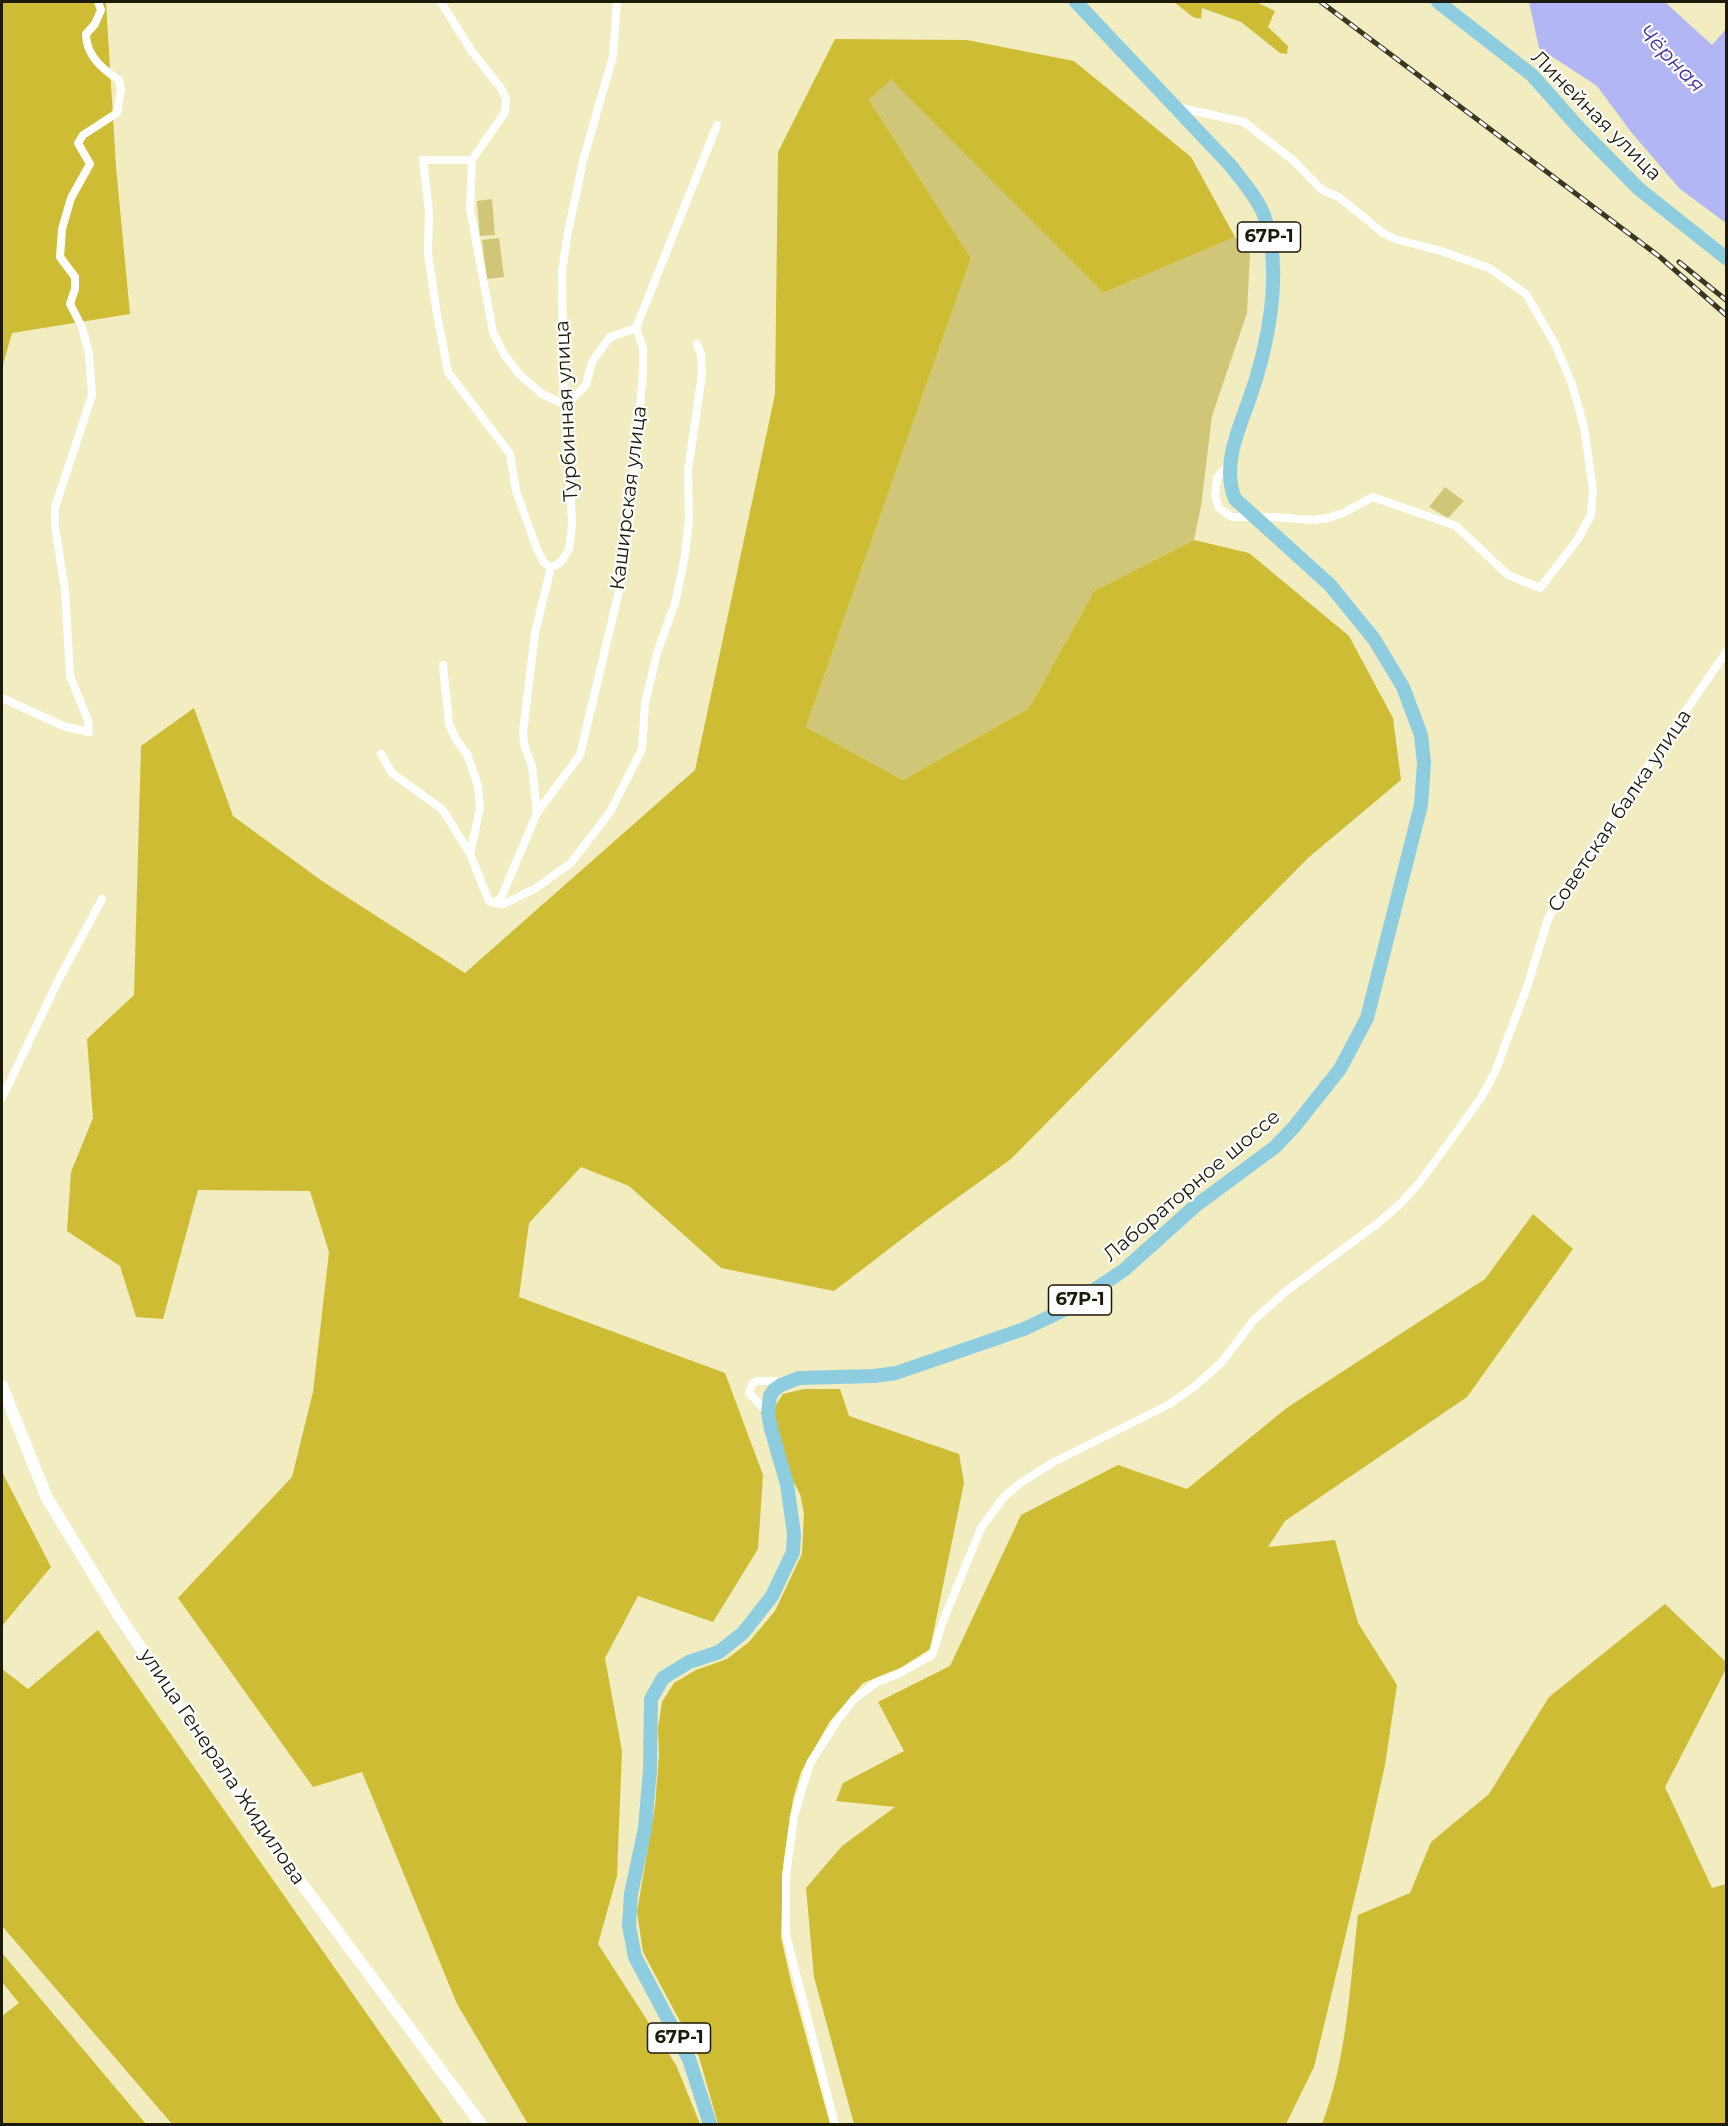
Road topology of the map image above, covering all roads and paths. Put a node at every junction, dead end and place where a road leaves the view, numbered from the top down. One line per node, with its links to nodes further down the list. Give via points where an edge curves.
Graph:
1 (98, 2): 17 (street, via 101,10 86,33 86,44 100,68 118,80 121,90 117,113 83,135 78,143 90,164 71,198 62,229 60,257 75,277 70,304 82,327 89,354 92,395 55,507 66,591 70,676 89,732 63,726)
2 (441, 2): 8 (street, via 506,99 505,112)
3 (617, 2): 12 (street, Турбинная улица, via 612,56 584,157 562,271)
4 (1076, 2): 6 (main road, 67Р-1)
5 (1438, 2): 9 (main road, Линейная улица, via 1532,75 1639,189)
6 (1176, 106): 13 (main road, 67Р-1, via 1251,192 1263,214 1271,243 1274,283 1269,316 1229,475 1235,500); 13 (street, via 1244,122 1294,161 1322,190 1339,197 1383,233 1489,268 1526,294 1555,344 1584,427 1593,490 1591,515 1578,539 1540,588 1508,575 1456,526 1372,497 1328,518)
7 (717, 124): 10 (street)
8 (472, 160): 12 (street, via 470,209 493,332 519,374 542,394); 14 (street, via 423,160 429,254 448,372 510,454 516,491 537,549 544,563)
9 (1723, 257)
10 (636, 328): 12 (street, via 610,337 592,362 586,385); 19 (street, Каширская улица, via 643,348 643,373 625,566 580,755)
11 (697, 344): 22 (street, via 702,375 688,470 686,544 676,600 657,653 645,704 642,749 610,812 571,863 536,888 504,904)
12 (566, 405): 14 (street, Турбинная улица, via 571,537 563,560)
13 (1258, 521): 24 (main road, Лабораторное шоссе / 67Р-1, via 1330,585 1374,639 1403,687 1421,735 1424,763 1420,805 1367,1018 1340,1069 1275,1147 1194,1207 1124,1270 1064,1311 1024,1329 896,1373)
14 (551, 567): 19 (street, Турбинная улица, via 535,633 523,732 532,766)
15 (1726, 652): 29 (street, Советская балка улица, via 1563,891 1548,919 1495,1072 1481,1098 1420,1182 1377,1224 1253,1321 1221,1363 1194,1387 1168,1405 1052,1463 1004,1497 981,1528 932,1654 877,1682 854,1699 810,1763 794,1816 786,1876 786,1935)
16 (443, 665): 20 (street, via 449,724 467,754 478,786 480,808)
17 (2, 698)
18 (381, 754): 20 (street, via 392,773 443,810)
19 (537, 813): 22 (street, Каширская улица)
20 (470, 854): 22 (street, via 489,901)
21 (102, 898): 23 (street)
22 (497, 900)
23 (2, 1098)
24 (789, 1381): 26 (main road, via 770,1396); 26 (street, via 752,1384 749,1393)
25 (2, 1386): 27 (main road, улица Генерала Жидилова, via 47,1498 118,1614 273,1845)
26 (768, 1413): 28 (main road, 67Р-1, via 788,1484 793,1552 772,1596 743,1634 719,1652 689,1662 663,1678 651,1699 645,1828 629,1926 635,1957 689,2059)
27 (481, 2124)
28 (710, 2124)
29 (835, 2124)

